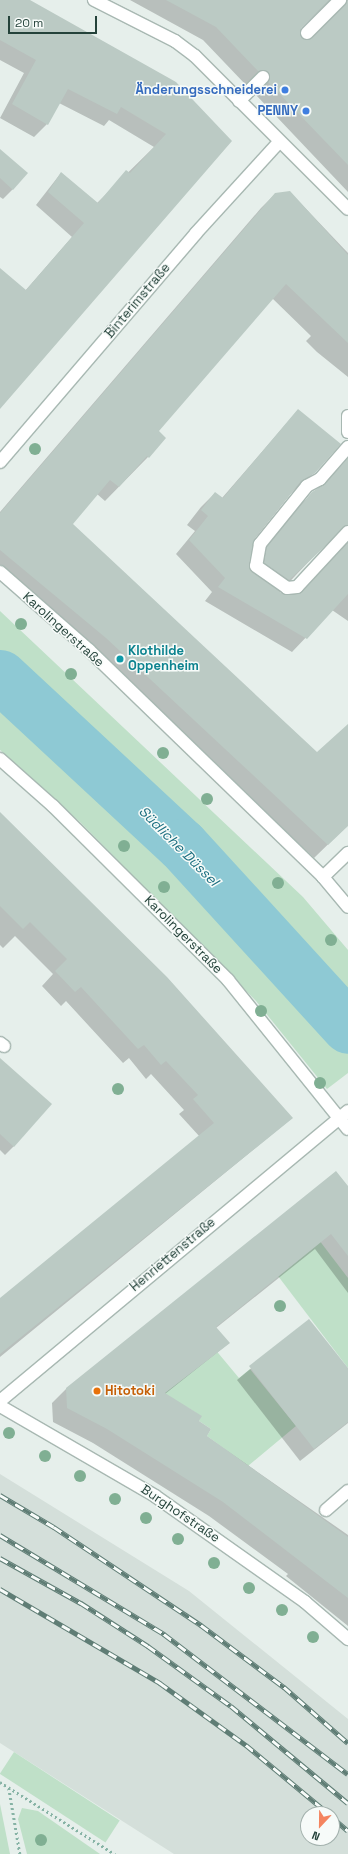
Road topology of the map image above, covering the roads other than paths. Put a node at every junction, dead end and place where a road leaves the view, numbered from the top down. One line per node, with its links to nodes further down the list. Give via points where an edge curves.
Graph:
1 (94, 0): 5 (street, via 175,42 195,56)
2 (340, 0): 3 (street)
3 (307, 33)
4 (264, 77): 5 (street)
5 (239, 101): 6 (street)
6 (279, 142): 7 (street); 11 (street, Binterimstraße, via 196,232)
7 (348, 209)
8 (348, 416): 9 (street)
9 (348, 432)
10 (348, 447): 12 (street, via 320,479 307,486 260,544 256,566 287,588 297,587)
11 (0, 462)
12 (348, 532)
13 (0, 572): 16 (street, Karolingerstraße, via 88,650)
14 (0, 759): 18 (street, Karolingerstraße, via 53,806 228,980)
15 (348, 853): 16 (street)
16 (323, 877): 17 (street, Karolingerstraße)
17 (348, 907)
18 (344, 1114): 19 (street, Karolingerstraße); 20 (street, Henriettenstraße)
19 (348, 1129)
20 (0, 1401)
21 (0, 1406): 24 (street, Burghofstraße, via 155,1496 305,1602)
22 (348, 1490): 23 (street)
23 (326, 1510)
24 (348, 1639)

